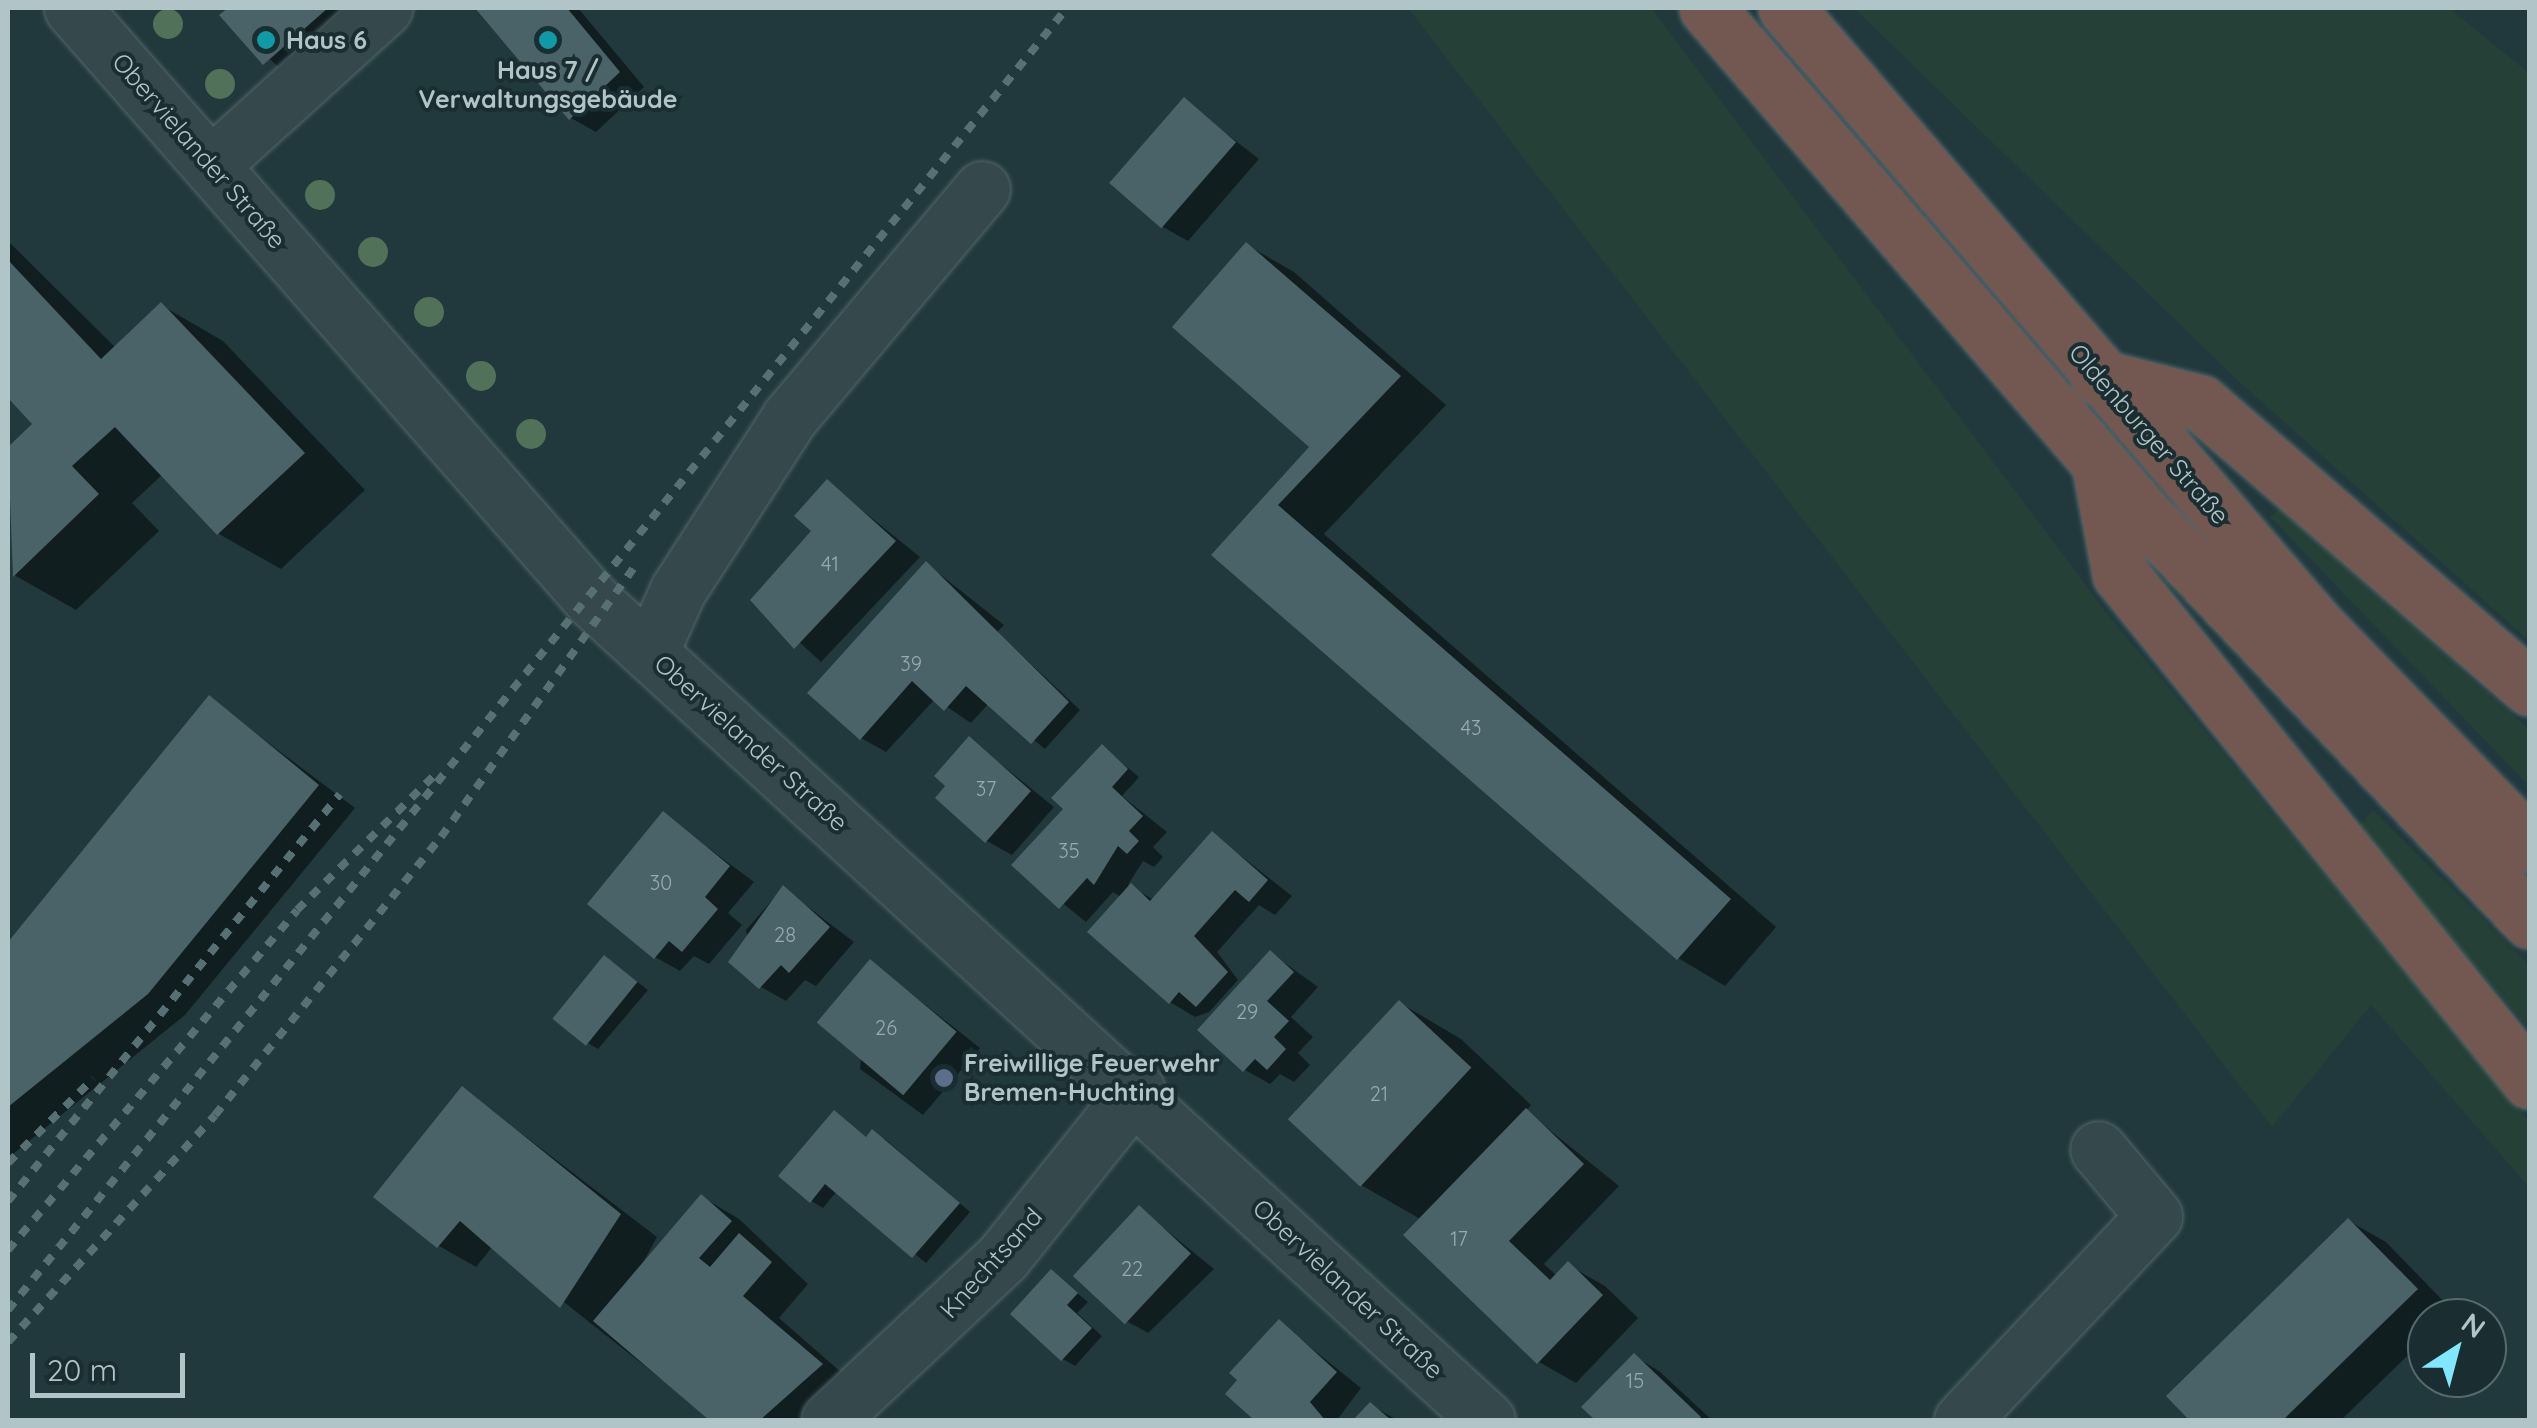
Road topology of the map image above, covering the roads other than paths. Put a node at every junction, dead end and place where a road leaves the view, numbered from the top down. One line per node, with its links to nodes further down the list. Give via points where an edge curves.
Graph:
1 (72, 8): 5 (street, Obervielander Straße)
2 (384, 8): 5 (street)
3 (1707, 8): 8 (highway)
4 (1786, 8): 7 (highway, Oldenburger Straße)
5 (211, 165): 9 (street, Obervielander Straße, via 592,600)
6 (982, 189): 9 (street, via 800,404 678,590)
7 (2098, 377): 10 (highway, via 2201,403); 11 (highway, Oldenburger Straße, via 2317,626)
8 (2100, 464): 12 (highway); 13 (highway, via 2120,574)
9 (650, 652): 14 (street, Obervielander Straße)
10 (2530, 688)
11 (2530, 845)
12 (2530, 921)
13 (2530, 1081)
14 (1137, 1090): 16 (street, Knechtsand, via 1003,1257); 17 (street, Obervielander Straße)
15 (2098, 1149): 18 (street, via 2154,1216)
16 (829, 1420)
17 (1488, 1420)
18 (1962, 1420)

